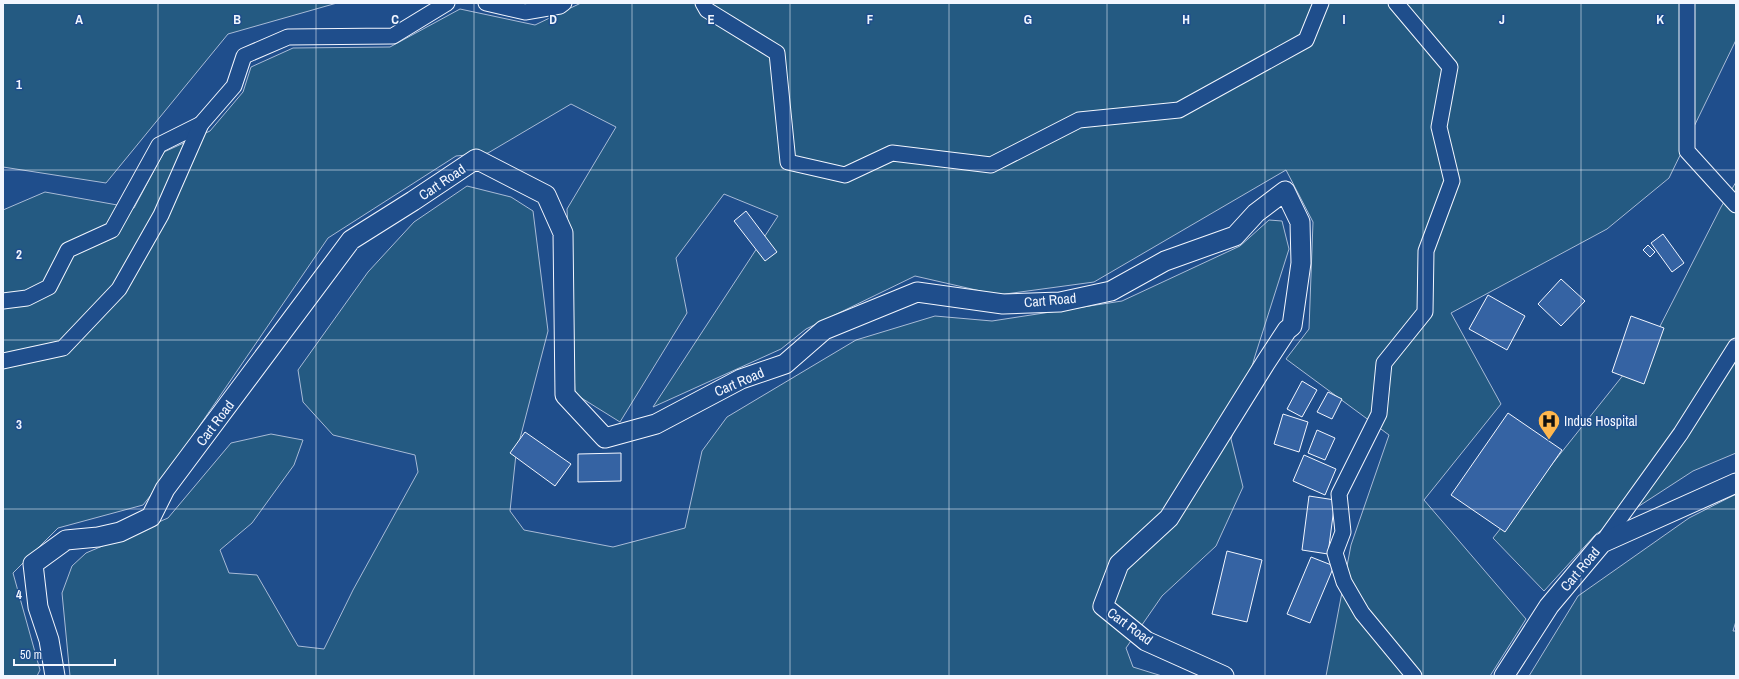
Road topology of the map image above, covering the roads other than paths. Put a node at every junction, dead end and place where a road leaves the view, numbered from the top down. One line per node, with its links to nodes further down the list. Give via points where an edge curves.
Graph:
1 (447, 3): 8 (street, via 393,36 288,37 244,56 234,86)
2 (486, 3): 3 (street, via 525,12 560,6)
3 (564, 3)
4 (703, 3): 5 (street, via 707,10 777,52 788,162 844,175 892,153 991,165 1079,120 1179,110 1306,40)
5 (1321, 3)
6 (1396, 3): 17 (street, via 1450,67 1439,127 1452,182 1426,251 1425,312 1384,363 1379,414 1339,494 1343,532 1334,554 1344,582 1362,613)
7 (1687, 3): 9 (street, via 1687,151)
8 (202, 124): 10 (street, via 159,145 112,230 68,250 49,287 27,298); 12 (street, via 161,215 119,289 63,348)
9 (1736, 205)
10 (3, 301)
11 (1736, 346): 14 (street, via 1681,433)
12 (3, 361)
13 (1736, 483): 14 (main road, Cart Road)
14 (1602, 543): 18 (main road, Cart Road, via 1549,606)
15 (55, 676): 16 (main road, Cart Road, via 49,640 38,607 33,564 66,540 120,532 151,517 165,489 351,240 476,159 546,194 563,233 565,395 605,438 656,424 741,379 785,364 824,330 917,292 1003,304 1060,302 1111,291 1165,261 1235,236 1256,213 1285,191 1300,222 1301,263 1292,326 1266,362 1169,518 1118,564 1103,606 1146,641)
16 (1224, 676)
17 (1414, 676)
18 (1504, 676)

